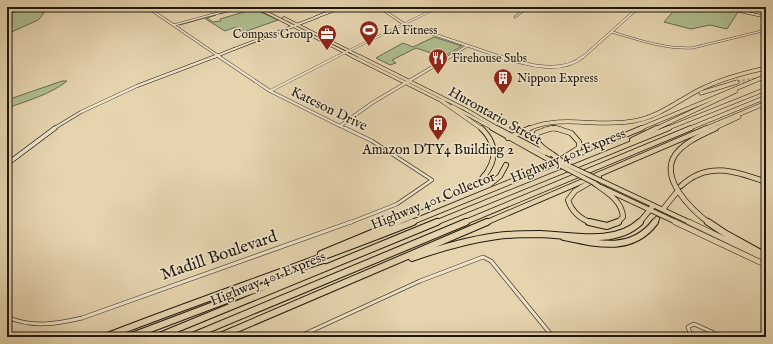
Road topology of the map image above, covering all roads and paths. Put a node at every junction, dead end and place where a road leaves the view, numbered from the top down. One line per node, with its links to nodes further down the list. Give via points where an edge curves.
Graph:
1 (147, 7): 14 (street, Kateson Drive)
2 (240, 7): 14 (street)
3 (256, 7): 15 (main road, Hurontario Street)
4 (262, 7): 15 (main road, Hurontario Street)
5 (343, 7): 15 (main road)
6 (380, 7): 13 (street)
7 (439, 7): 13 (street)
8 (528, 7): 11 (street)
9 (639, 7): 17 (street)
10 (721, 7): 12 (main road)
11 (514, 17)
12 (766, 18)
13 (404, 24): 18 (street); 19 (street)
14 (174, 25): 21 (street, Kateson Drive)
15 (296, 25): 19 (main road, Hurontario Street); 20 (main road, Hurontario Street); 21 (main road)
16 (766, 30): 17 (street, via 682,49 661,47)
17 (612, 32): 18 (street, via 577,62 562,66 520,64)
18 (467, 46): 24 (street)
19 (349, 50): 20 (street); 24 (main road, Hurontario Street)
20 (345, 52): 24 (main road, Hurontario Street); 27 (street)
21 (218, 55): 27 (street, Kateson Drive); 38 (main road, via 131,88 81,112)
22 (766, 68): 30 (highway, via 717,82)
23 (766, 76): 25 (highway, Highway 401 Collector)
24 (408, 82): 29 (main road, Hurontario Street); 33 (street); 34 (main road, Hurontario Street, via 465,109)
25 (739, 84): 30 (highway, via 712,89); 36 (highway, via 738,90); 41 (highway, Highway 401 Collector)
26 (766, 89): 36 (highway, Highway 401 Express)
27 (270, 91): 33 (street, Kateson Drive)
28 (766, 97): 62 (highway, Highway 401 Express)
29 (442, 101): 34 (main road, Hurontario Street); 48 (highway, via 484,131 492,146 493,155 490,169 479,183)
30 (681, 101): 34 (highway, via 654,116 640,120 614,123 549,122)
31 (766, 103): 32 (highway)
32 (758, 107): 40 (highway); 53 (highway, via 683,148 672,159 670,169 675,187 694,210 724,233)
33 (340, 126): 42 (street, Kateson Drive, via 372,141)
34 (510, 137): 35 (main road, Hurontario Street); 44 (main road, Hurontario Street, bridge)
35 (551, 155): 37 (highway, bridge); 41 (highway, via 536,139 540,130 564,130 574,135 579,142 580,146 576,151)
36 (590, 160): 55 (highway, Highway 401 Express)
37 (564, 163): 49 (main road, bridge)
38 (7, 164)
39 (506, 165): 48 (highway, via 500,176 489,185)
40 (606, 170): 46 (highway, via 604,174 572,193 568,201 569,206 576,214 593,224 617,224 623,217 623,209); 56 (highway)
41 (531, 175): 57 (highway, Highway 401 Collector, via 361,243)
42 (432, 180): 58 (street, Madill Boulevard, via 384,210 82,318 38,325)
43 (766, 182): 45 (highway, via 736,173 708,171 693,174)
44 (594, 183): 46 (highway)
45 (681, 186)
46 (601, 187): 49 (main road)
47 (676, 193): 50 (highway)
48 (443, 203): 57 (highway)
49 (651, 208): 52 (highway, via 635,228 618,234); 53 (main road); 54 (main road)
50 (664, 208)
51 (657, 219): 52 (highway, via 641,236 626,242 590,241)
52 (553, 234): 56 (highway, via 513,234 467,240)
53 (766, 257)
54 (766, 264)
55 (331, 266): 60 (highway, via 317,268); 61 (highway, Highway 401 Express)
56 (380, 268): 63 (highway)
57 (286, 269): 59 (highway, Highway 401 Collector)
58 (7, 317)
59 (105, 337)
60 (129, 337)
61 (157, 337)
62 (190, 337)
63 (218, 337)
64 (298, 337): 65 (street, via 420,281 483,257 491,261)
65 (553, 337)
66 (694, 337): 67 (street, via 688,327 694,324)
67 (722, 337)

